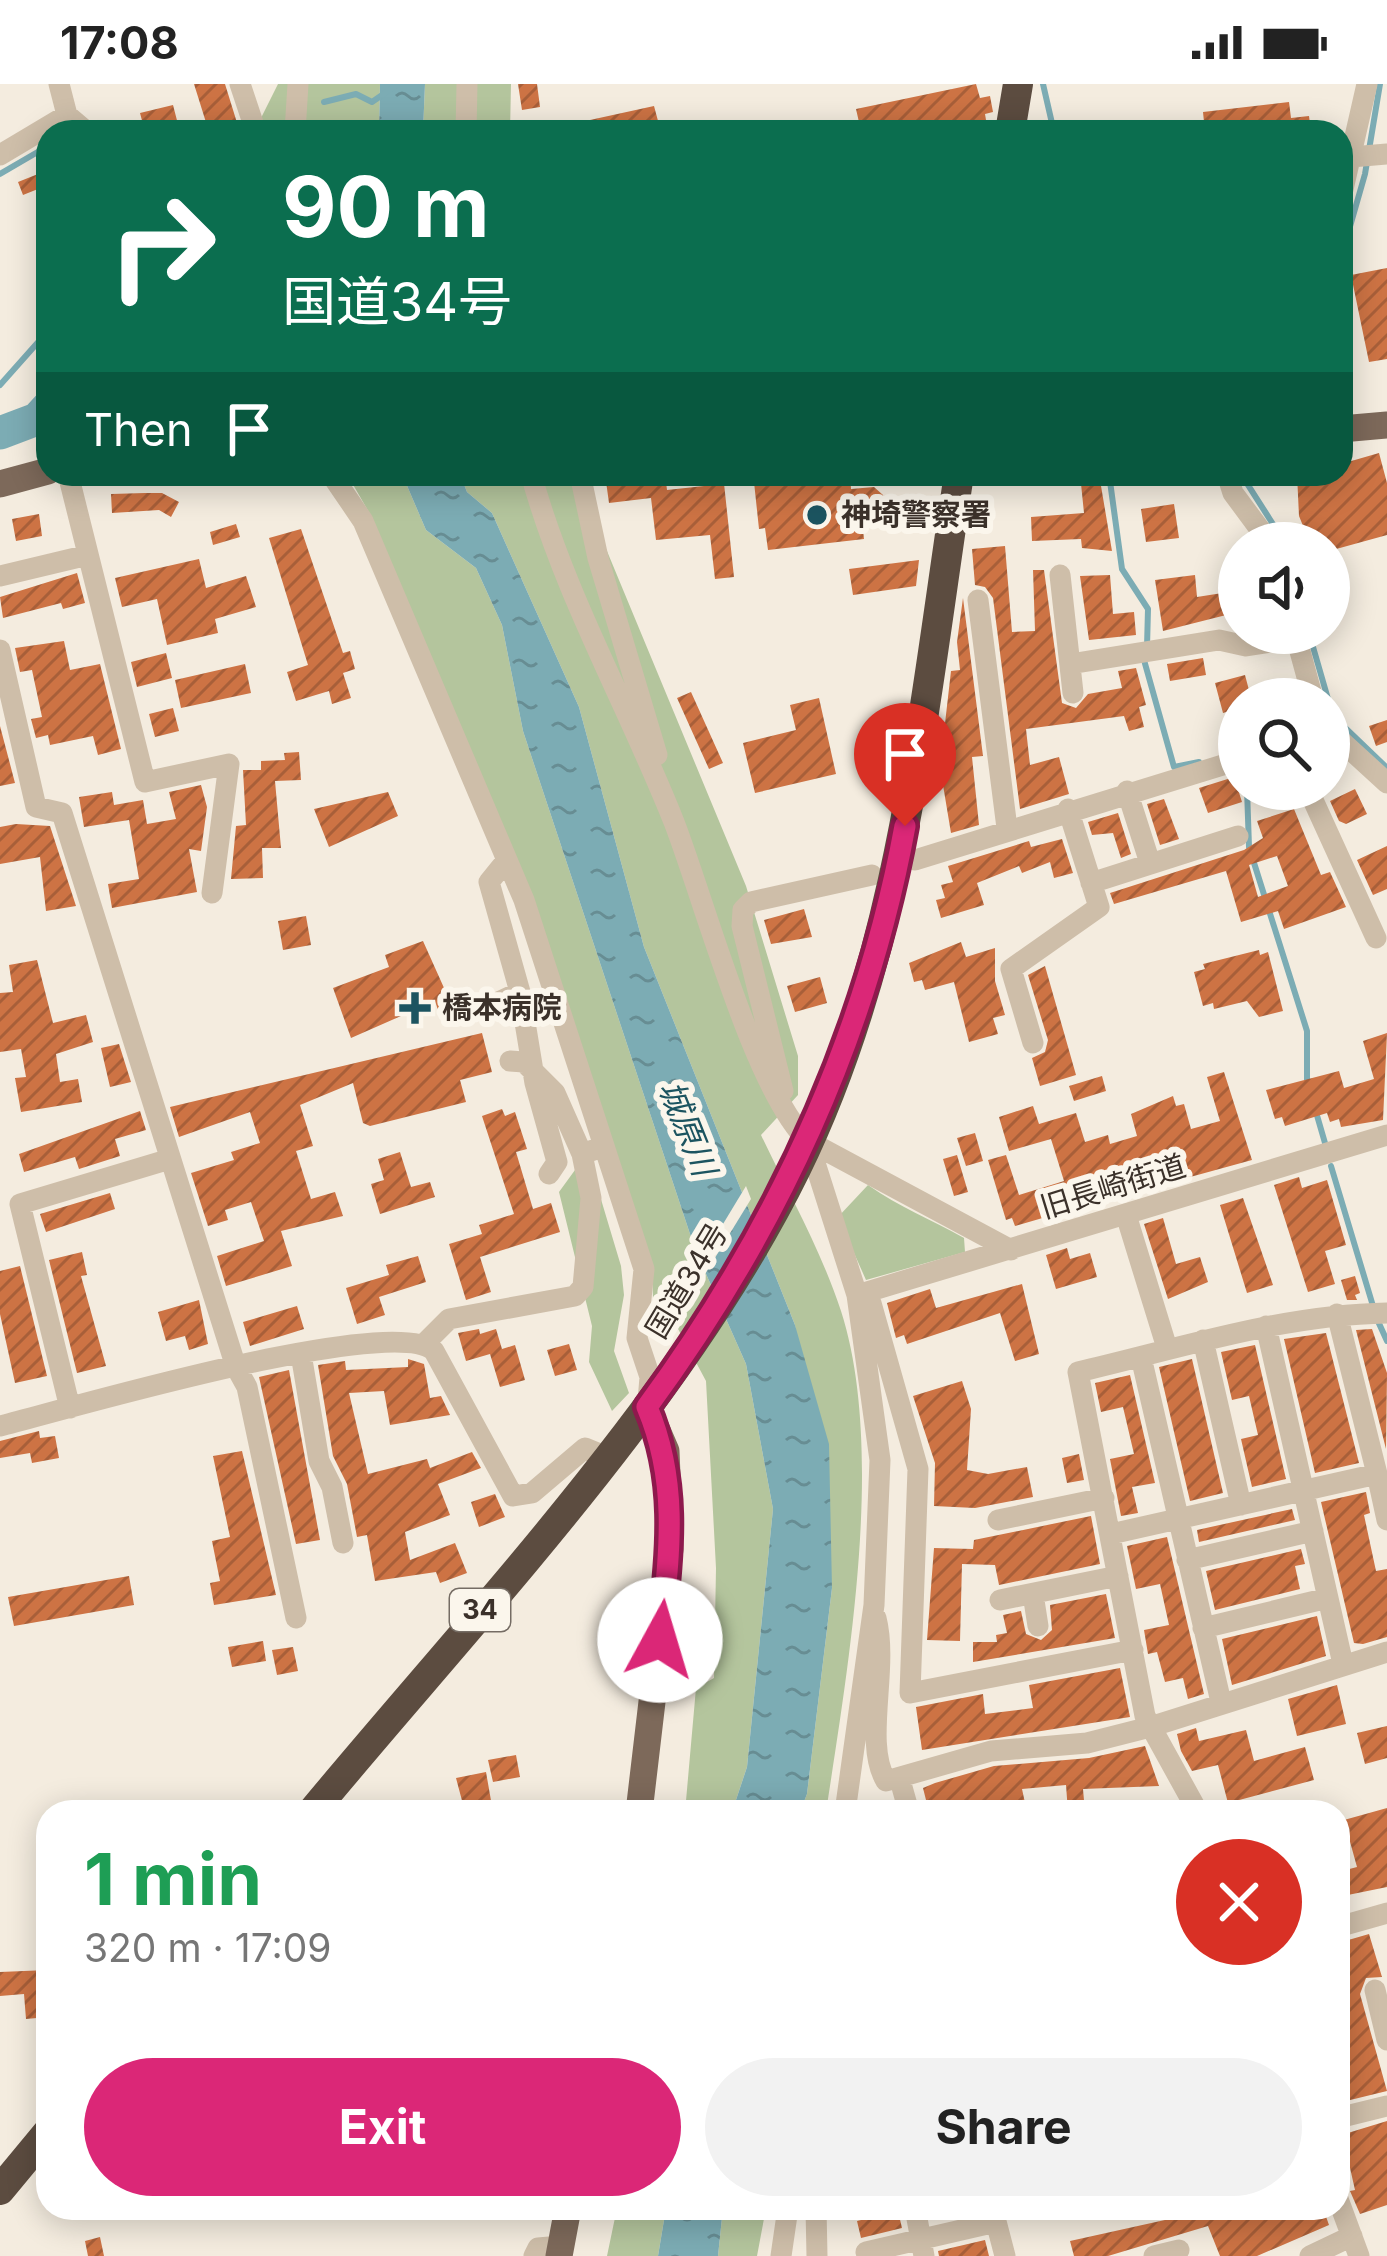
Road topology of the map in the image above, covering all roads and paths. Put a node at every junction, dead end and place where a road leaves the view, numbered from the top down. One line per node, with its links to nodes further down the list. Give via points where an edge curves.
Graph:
1 (59, 84): 7 (street)
2 (240, 84): 10 (street)
3 (298, 84): 11 (street)
4 (467, 84): 12 (street)
5 (1018, 84): 13 (highway)
6 (1367, 84): 16 (street)
7 (67, 115): 8 (street); 9 (street)
8 (59, 120)
9 (73, 120)
10 (252, 120)
11 (296, 120)
12 (466, 120)
13 (1012, 120)
14 (36, 134): 15 (street)
15 (0, 155)
16 (1370, 156)
17 (1387, 425): 18 (main road)
18 (1353, 428)
19 (36, 474): 20 (main road)
20 (0, 484)
21 (71, 486): 28 (street)
22 (339, 486): 46 (street, via 363,521)
23 (535, 486): 42 (street)
24 (583, 486): 42 (street)
25 (957, 486): 59 (highway, 国道34号 / 34, via 898,866)
26 (1231, 486): 27 (street)
27 (1254, 522)
28 (88, 555): 30 (street); 50 (street, via 145,782 229,764)
29 (1060, 575): 34 (street)
30 (0, 576)
31 (978, 599): 43 (street)
32 (1218, 640): 34 (street)
33 (0, 650): 61 (street, via 36,807 62,813)
34 (1070, 664): 35 (street)
35 (1073, 693)
36 (1350, 751): 38 (street)
37 (1218, 766): 39 (street)
38 (1387, 784)
39 (1127, 791): 40 (street); 47 (street)
40 (1068, 809): 43 (street); 49 (street)
41 (1318, 810): 51 (street)
42 (673, 820): 57 (street)
43 (1007, 828): 45 (street)
44 (1238, 836): 47 (street)
45 (916, 860)
46 (506, 861): 52 (street, via 489,882); 60 (street)
47 (1150, 863): 49 (street)
48 (872, 874): 57 (street, via 743,910)
49 (1091, 884): 54 (street, via 1099,908 1011,970)
50 (212, 892)
51 (1376, 938)
52 (520, 992): 53 (street); 56 (street)
53 (492, 1005)
54 (1033, 1043)
55 (510, 1061): 56 (street)
56 (534, 1069): 60 (street); 62 (street, via 557,1162)
57 (785, 1116): 59 (street)
58 (1387, 1136): 63 (street, 旧長崎街道)
59 (808, 1141): 64 (street); 65 (street); 75 (highway, 国道34号 / 34)
60 (592, 1150): 70 (street, via 583,1287 575,1296 449,1319); 75 (street, via 644,1269 637,1338 650,1377)
61 (170, 1159): 74 (street); 76 (street, via 20,1204)
62 (549, 1174)
63 (1126, 1215): 64 (street, 旧長崎街道); 71 (street)
64 (1011, 1250): 65 (street, 旧長崎街道)
65 (857, 1295): 94 (street, via 880,1460); 98 (street, via 871,1303 918,1468 910,1693)
66 (1337, 1314): 67 (street); 68 (street); 79 (street)
67 (1378, 1314)
68 (1266, 1326): 69 (street); 80 (street)
69 (1203, 1340): 71 (street); 82 (street)
70 (425, 1343): 72 (street, via 347,1342); 78 (street, via 513,1496 532,1493 585,1448)
71 (1167, 1348): 73 (street)
72 (301, 1354): 74 (street); 88 (street)
73 (1142, 1358): 81 (street, via 1078,1372); 83 (street)
74 (236, 1367): 76 (street); 95 (street)
75 (647, 1407): 78 (highway, 国道34号 / 34); 105 (main road, via 666,1451 670,1549)
76 (70, 1408): 77 (street)
77 (0, 1426)
78 (607, 1457): 104 (highway, 国道34号 / 34)
79 (1377, 1474): 80 (street); 85 (street)
80 (1304, 1491): 82 (street); 86 (street)
81 (1104, 1498): 84 (street); 87 (street)
82 (1241, 1505): 83 (street)
83 (1177, 1519): 87 (street); 89 (street)
84 (998, 1520)
85 (1387, 1520)
86 (1312, 1531): 89 (street); 92 (street)
87 (1111, 1534): 90 (street)
88 (343, 1543)
89 (1187, 1560): 97 (street)
90 (1118, 1576): 91 (street); 98 (street)
91 (1033, 1594): 93 (street); 96 (street)
92 (1328, 1598): 97 (street); 100 (street)
93 (1000, 1600)
94 (874, 1606): 103 (street, via 884,1652 874,1762 886,1781); 106 (street)
95 (296, 1618)
96 (1038, 1626)
97 (1203, 1628): 101 (street)
98 (1132, 1651): 102 (street)
99 (1387, 1652): 100 (street)
100 (1343, 1664): 101 (street)
101 (1221, 1702): 102 (street)
102 (1150, 1727): 103 (street, via 1087,1743 992,1751); 108 (street)
103 (900, 1780): 107 (street)
104 (322, 1800)
105 (640, 1800)
106 (847, 1800)
107 (906, 1800)
108 (1191, 1800)
109 (1387, 1913): 110 (street)
110 (1350, 1924)
111 (1376, 1990): 112 (street)
112 (1387, 2040)
113 (1387, 2106): 114 (street)
114 (1350, 2115)
115 (36, 2146): 116 (highway)
116 (0, 2190)
117 (566, 2220): 125 (main road)
118 (786, 2220): 128 (street)
119 (816, 2220): 129 (street)
120 (983, 2220): 123 (street)
121 (995, 2220): 130 (street)
122 (1356, 2246): 132 (street)
123 (923, 2248): 126 (street)
124 (1179, 2250): 131 (street)
125 (560, 2251): 127 (street, via 538,2248)
126 (866, 2252)
127 (534, 2256)
128 (781, 2256)
129 (817, 2256)
130 (1005, 2256)
131 (1154, 2256)
132 (1310, 2256)

